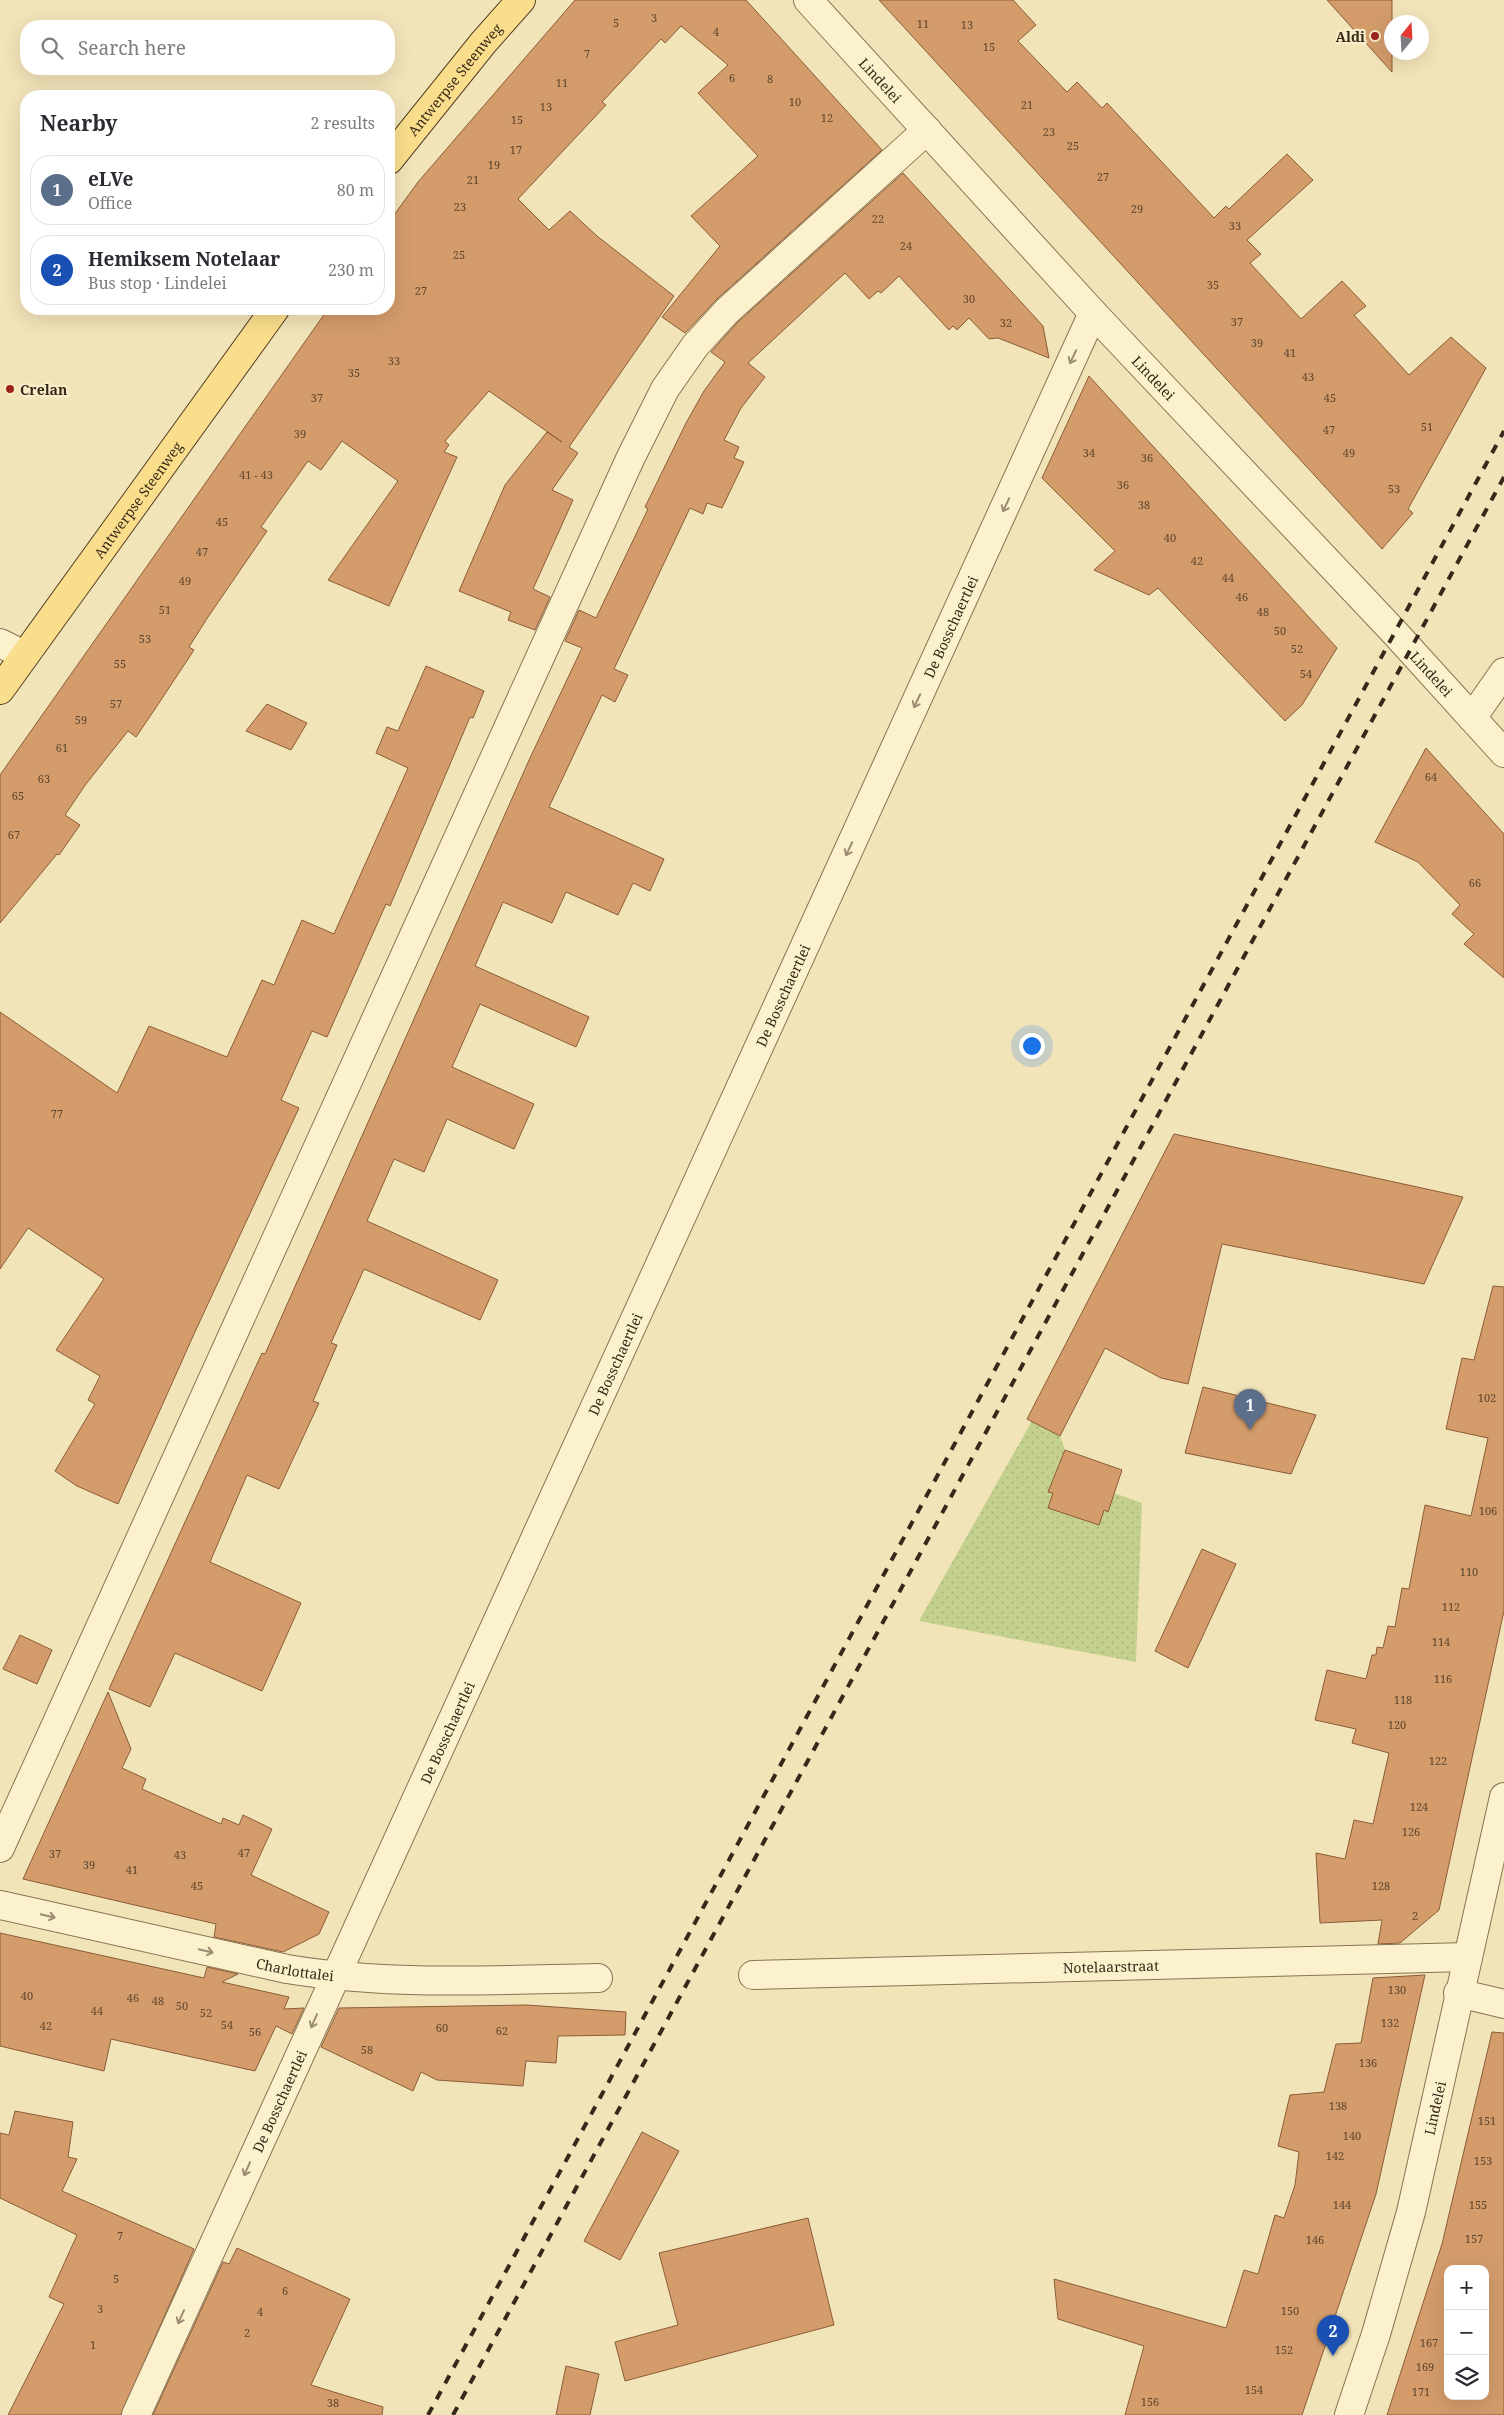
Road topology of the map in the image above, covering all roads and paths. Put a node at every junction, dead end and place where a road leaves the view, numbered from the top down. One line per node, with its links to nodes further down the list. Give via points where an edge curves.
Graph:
1 (521, 0): 4 (main road, Antwerpse Steenweg)
2 (808, 0): 3 (street, Lindelei)
3 (927, 130): 5 (street, Lindelei); 14 (street, via 727,311 694,346 665,389 630,459)
4 (395, 153)
5 (1094, 313): 11 (street, Lindelei); 18 (street, De Bosschaertlei, one-way to 18)
6 (271, 315): 8 (main road, Antwerpse Steenweg)
7 (0, 643): 8 (street)
8 (24, 655): 10 (main road, Antwerpse Steenweg)
9 (1504, 672): 11 (street)
10 (0, 690)
11 (1472, 718): 12 (street, Lindelei)
12 (1504, 753)
13 (1504, 1797): 16 (street, Lindelei)
14 (0, 1848)
15 (0, 1905): 18 (street, Charlottalei, one-way to 18)
16 (1468, 1957): 17 (street, Notelaarstraat); 20 (street, Lindelei)
17 (753, 1975)
18 (334, 1977): 19 (street, Charlottalei, via 404,1982); 22 (street, De Bosschaertlei, one-way to 22)
19 (598, 1978)
20 (1458, 1993): 21 (street); 23 (street, Lindelei, via 1411,2212)
21 (1504, 2004)
22 (136, 2415)
23 (1349, 2415)

